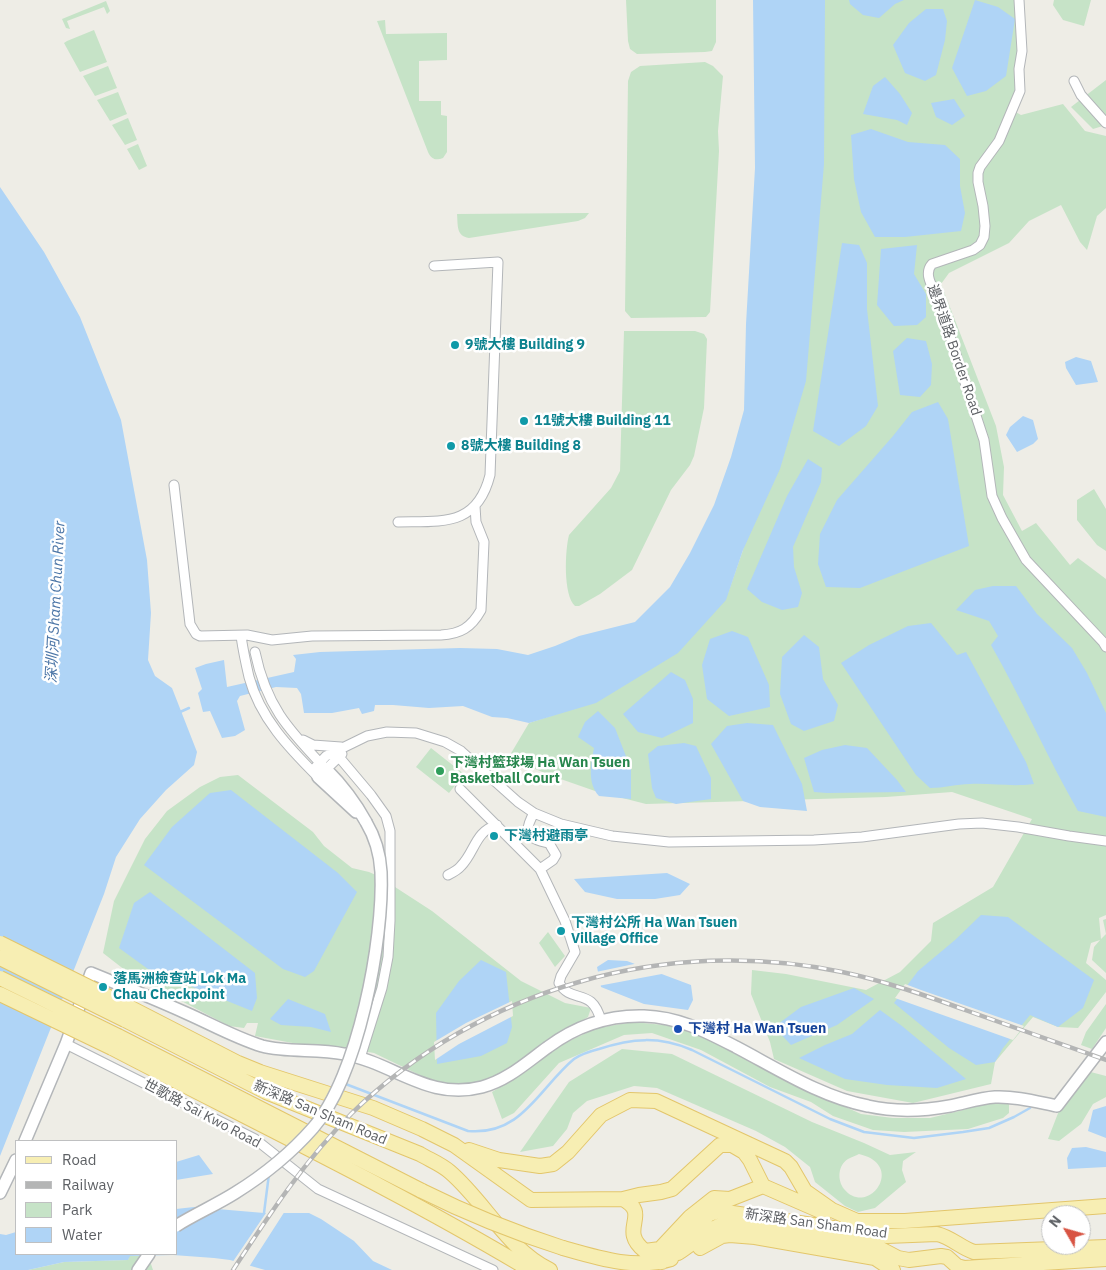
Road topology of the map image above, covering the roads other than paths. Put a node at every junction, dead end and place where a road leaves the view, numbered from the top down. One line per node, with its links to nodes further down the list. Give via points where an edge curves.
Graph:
1 (1019, 0): 9 (street, 邊界道路 Border Road, via 1020,91 999,141 978,173 984,237 973,250 932,264 928,267 928,277 984,440 992,496 1002,518 1026,560)
2 (1074, 81): 3 (street, via 1081,95)
3 (1106, 123)
4 (434, 266): 6 (street, via 498,262 490,475)
5 (174, 485): 8 (street, via 190,624 200,636)
6 (475, 506): 7 (street, via 454,519); 8 (street, via 476,522 484,542 481,610 468,628 441,635 312,636 272,640)
7 (398, 522)
8 (241, 636): 14 (street, via 254,690 273,729 288,747)
9 (1106, 647)
10 (255, 652): 11 (street, via 273,706)
11 (296, 736): 12 (street, via 313,745 327,747); 14 (street)
12 (352, 743): 13 (street); 14 (street, via 326,756); 16 (street, via 387,732 416,733 445,742 461,751)
13 (338, 757): 14 (street); 30 (street, via 386,816 390,831 388,957)
14 (319, 770): 39 (street, bridge, via 366,822 372,832 381,872 374,959 344,1074 328,1106 289,1153 255,1181)
15 (460, 788): 17 (street)
16 (534, 813): 18 (street, via 591,832 670,842 825,839 982,823); 19 (street, via 528,824 528,835 539,842 549,843 556,855)
17 (497, 824): 19 (street); 20 (street, via 477,838 461,867)
18 (1106, 841)
19 (540, 869): 26 (street, via 565,921 575,952 559,983 564,991 593,1003)
20 (448, 875)
21 (0, 943): 25 (main road, bridge)
22 (0, 958): 25 (main road, bridge)
23 (0, 978): 27 (main road, bridge)
24 (0, 994): 27 (main road, bridge)
25 (128, 1014): 32 (main road, 新深路 San Sham Road, via 260,1072 373,1108); 45 (main road, 新深路 San Sham Road, via 266,1092 438,1163 467,1189 520,1250)
26 (601, 1021): 28 (street, via 644,1016 685,1023 826,1094 893,1110 933,1109 995,1097 1057,1106); 30 (street, via 562,1038 504,1078 471,1089 431,1087)
27 (115, 1042): 43 (main road, 新深路 San Sham Road, bridge, via 476,1217 563,1248 614,1262 644,1265); 45 (main road, 新深路 San Sham Road, via 220,1104 308,1147 486,1244 503,1248)
28 (1106, 1042)
29 (66, 1044): 30 (street, via 91,972 265,1047); 31 (street); 47 (street, 世歌路 Sai Kwo Road, via 255,1139 318,1189)
30 (360, 1058)
31 (25, 1140)
32 (454, 1145): 36 (main road, 新深路 San Sham Road, via 531,1200); 38 (main road, 新深路 San Sham Road, via 499,1160 540,1166 553,1164 601,1116 630,1100 656,1101 785,1161 805,1191 832,1210)
33 (15, 1162): 35 (street)
34 (763, 1186): 36 (main road, 新深路 San Sham Road, via 744,1152 732,1145 720,1145 672,1189); 36 (main road, 新深路 San Sham Road, via 730,1199 714,1198 690,1217 660,1249 645,1251 636,1244 632,1231 636,1213 632,1204); 38 (main road, 新深路 San Sham Road, via 842,1220)
35 (0, 1193)
36 (623, 1199)
37 (1106, 1206): 38 (main road, 新深路 San Sham Road, via 905,1221)
38 (857, 1221)
39 (178, 1225)
40 (1106, 1247): 43 (main road, 新深路 San Sham Road, via 974,1252 937,1234 887,1236 719,1211 703,1220)
41 (148, 1255): 46 (street)
42 (1106, 1259): 43 (main road, 新深路 San Sham Road, via 964,1268 947,1257 909,1260 877,1247 742,1223 712,1229)
43 (662, 1262): 48 (main road, 新深路 San Sham Road, via 730,1235 858,1254 875,1258)
44 (1106, 1268): 49 (main road)
45 (541, 1269)
46 (138, 1270)
47 (493, 1270)
48 (893, 1270)
49 (1079, 1270)

